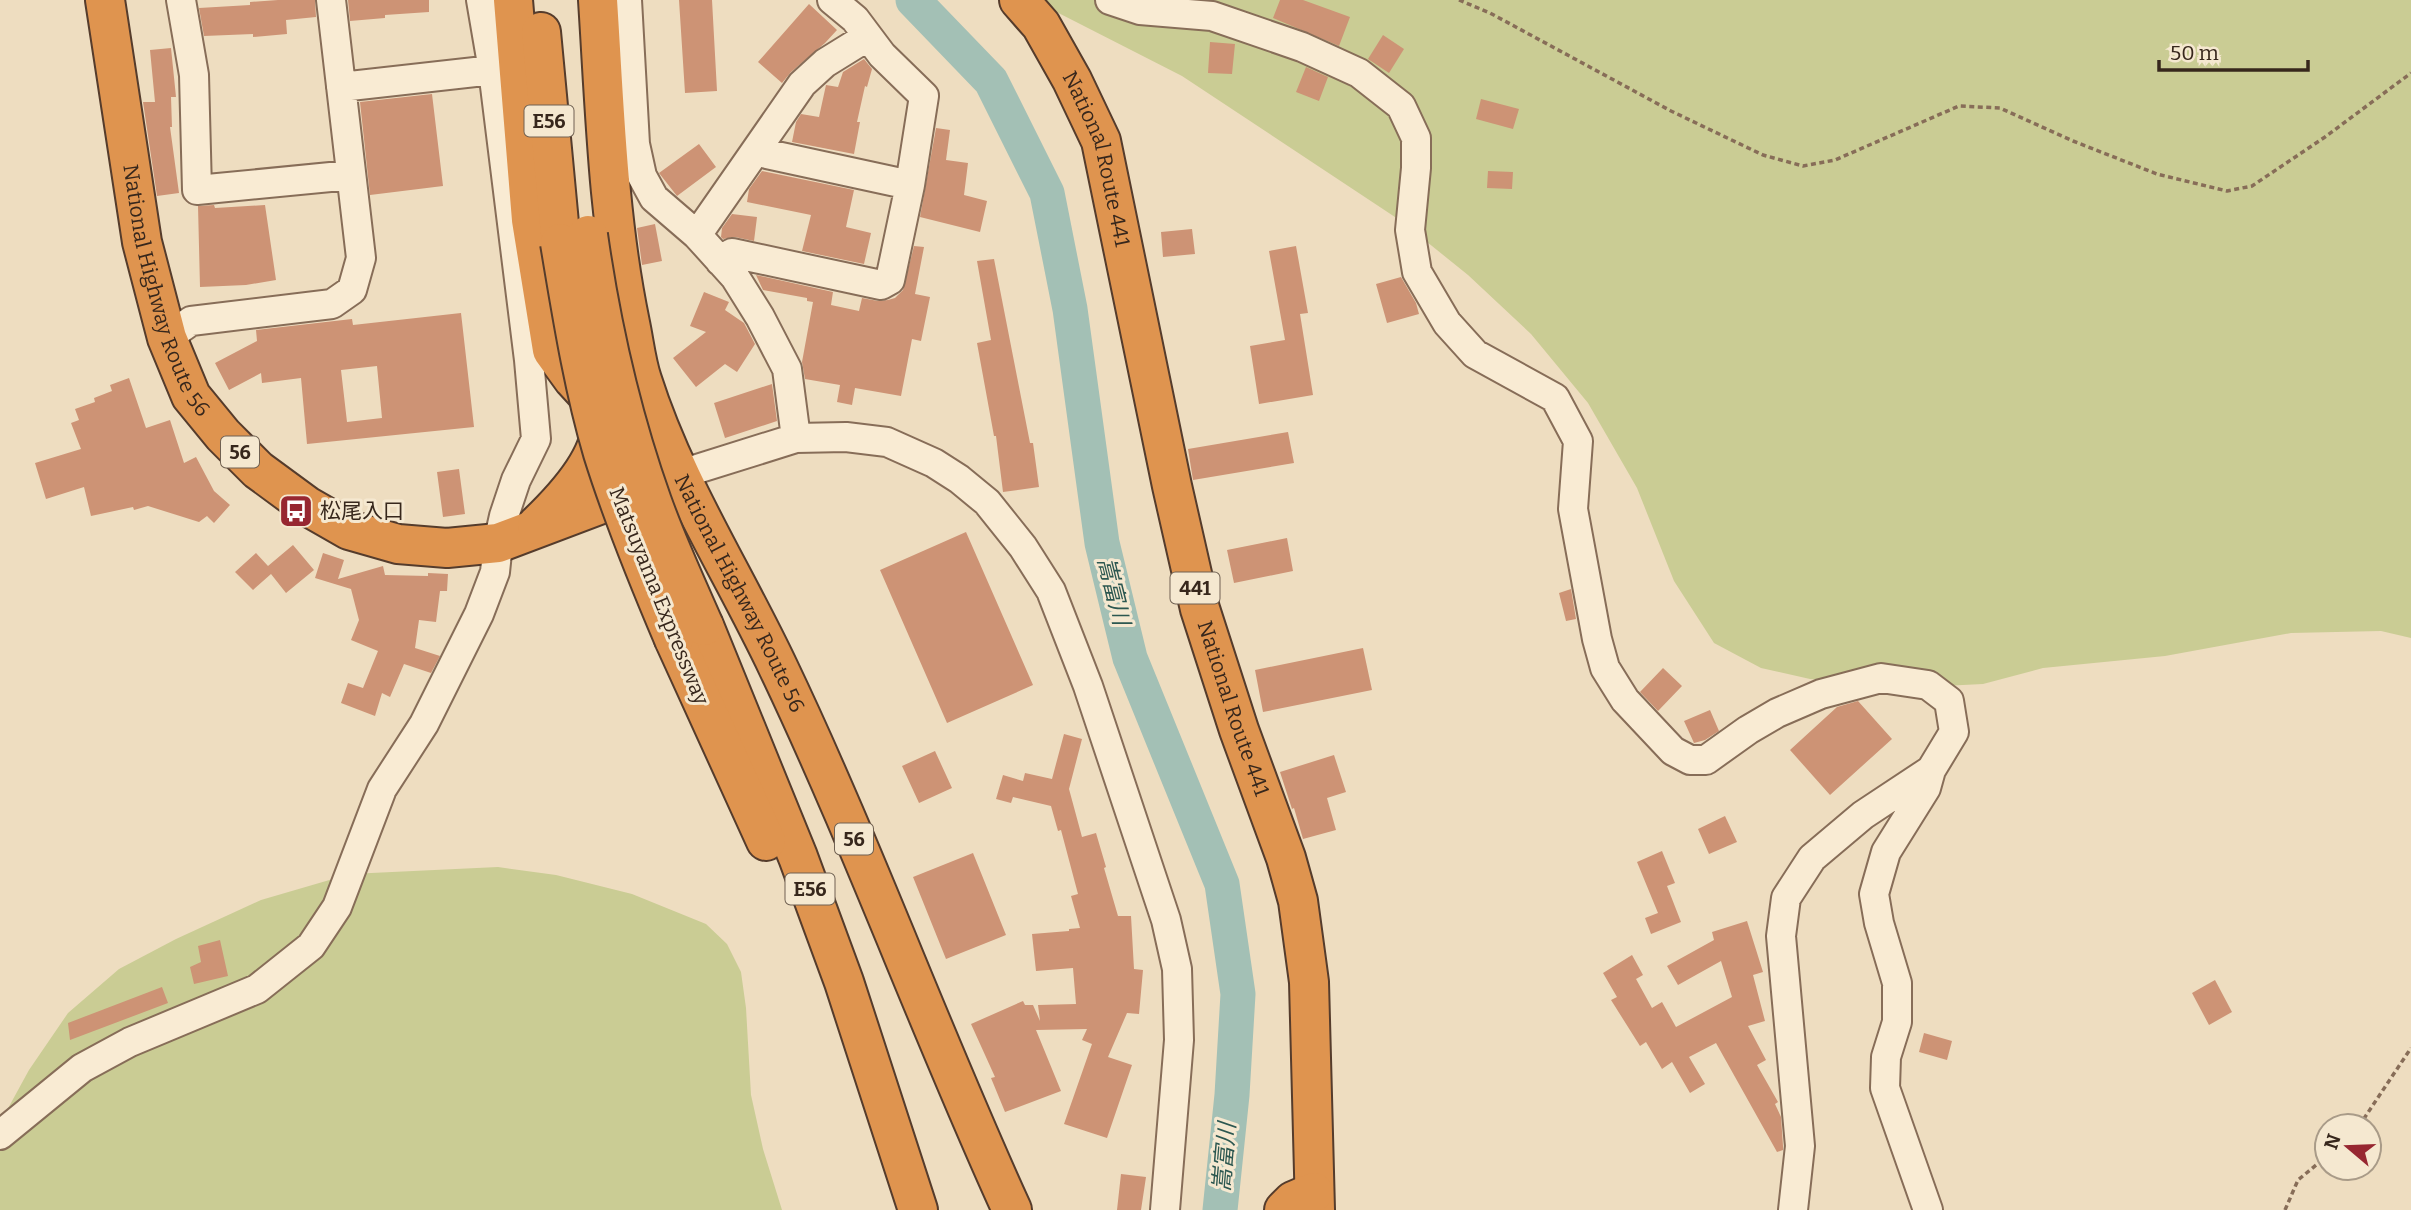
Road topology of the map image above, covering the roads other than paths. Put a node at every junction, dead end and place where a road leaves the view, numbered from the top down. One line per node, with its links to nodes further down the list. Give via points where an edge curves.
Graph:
1 (104, 0): 22 (highway, National Highway Route 56 / 56, via 142,242)
2 (181, 0): 17 (street, via 194,75 197,190)
3 (331, 0): 15 (street)
4 (481, 0): 14 (street)
5 (513, 0): 23 (highway, via 531,220 552,350)
6 (538, 0): 20 (highway, Matsuyama Expressway / E56)
7 (572, 0): 20 (highway, Matsuyama Expressway / E56)
8 (598, 0): 25 (highway, via 623,287 641,377)
9 (627, 0): 19 (street, via 633,120 642,176 654,198)
10 (832, 0): 13 (street, via 855,19)
11 (1019, 0): 29 (highway, National Route 441 / 441, via 1041,25 1101,141 1200,609 1298,901 1309,982)
12 (1110, 0): 27 (street, via 1140,9 1212,16 1301,47 1359,73 1401,106 1416,138 1410,230 1416,272 1447,323 1475,354 1555,398 1578,441 1573,509 1605,668 1625,700 1673,751 1690,760 1706,760 1777,713 1821,694 1881,678 1928,685 1949,701 1954,732)
13 (867, 37): 16 (street, via 825,63 802,84); 18 (street, via 924,96)
14 (493, 70): 15 (street); 26 (street, via 536,439 516,480)
15 (341, 87): 17 (street)
16 (757, 149): 18 (street); 19 (street)
17 (351, 175): 22 (street, via 361,258 352,290 332,304 191,321)
18 (909, 185): 21 (street, via 890,280 881,285 732,253)
19 (697, 236): 21 (street)
20 (574, 239): 30 (highway, Matsuyama Expressway / E56, bridge, via 597,303 689,633 799,857)
21 (720, 261): 24 (street, via 760,317 787,369)
22 (167, 338): 26 (highway, National Highway Route 56 / 56, via 191,396 223,435 258,470 307,506 349,530 398,544 447,548)
23 (599, 408): 25 (highway); 26 (highway, via 601,425 590,460 562,500)
24 (796, 438): 25 (street); 32 (street, via 887,442 934,463 987,502 1051,591 1093,699 1166,920 1177,969 1179,1040)
25 (681, 474): 26 (highway, National Highway Route 56 / 56); 31 (highway, National Highway Route 56 / 56, via 778,667)
26 (514, 537): 28 (street, via 424,724 382,789 337,907 311,946 257,989 130,1042 82,1068)
27 (1931, 770): 33 (street, via 1863,815 1812,858 1786,898 1781,936 1800,1146); 34 (street, via 1926,789 1886,852 1874,894 1896,983 1897,1022 1886,1057 1885,1088)
28 (0, 1135)
29 (1304, 1204)
30 (918, 1210)
31 (1012, 1210)
32 (1165, 1210)
33 (1793, 1210)
34 (1928, 1210)

